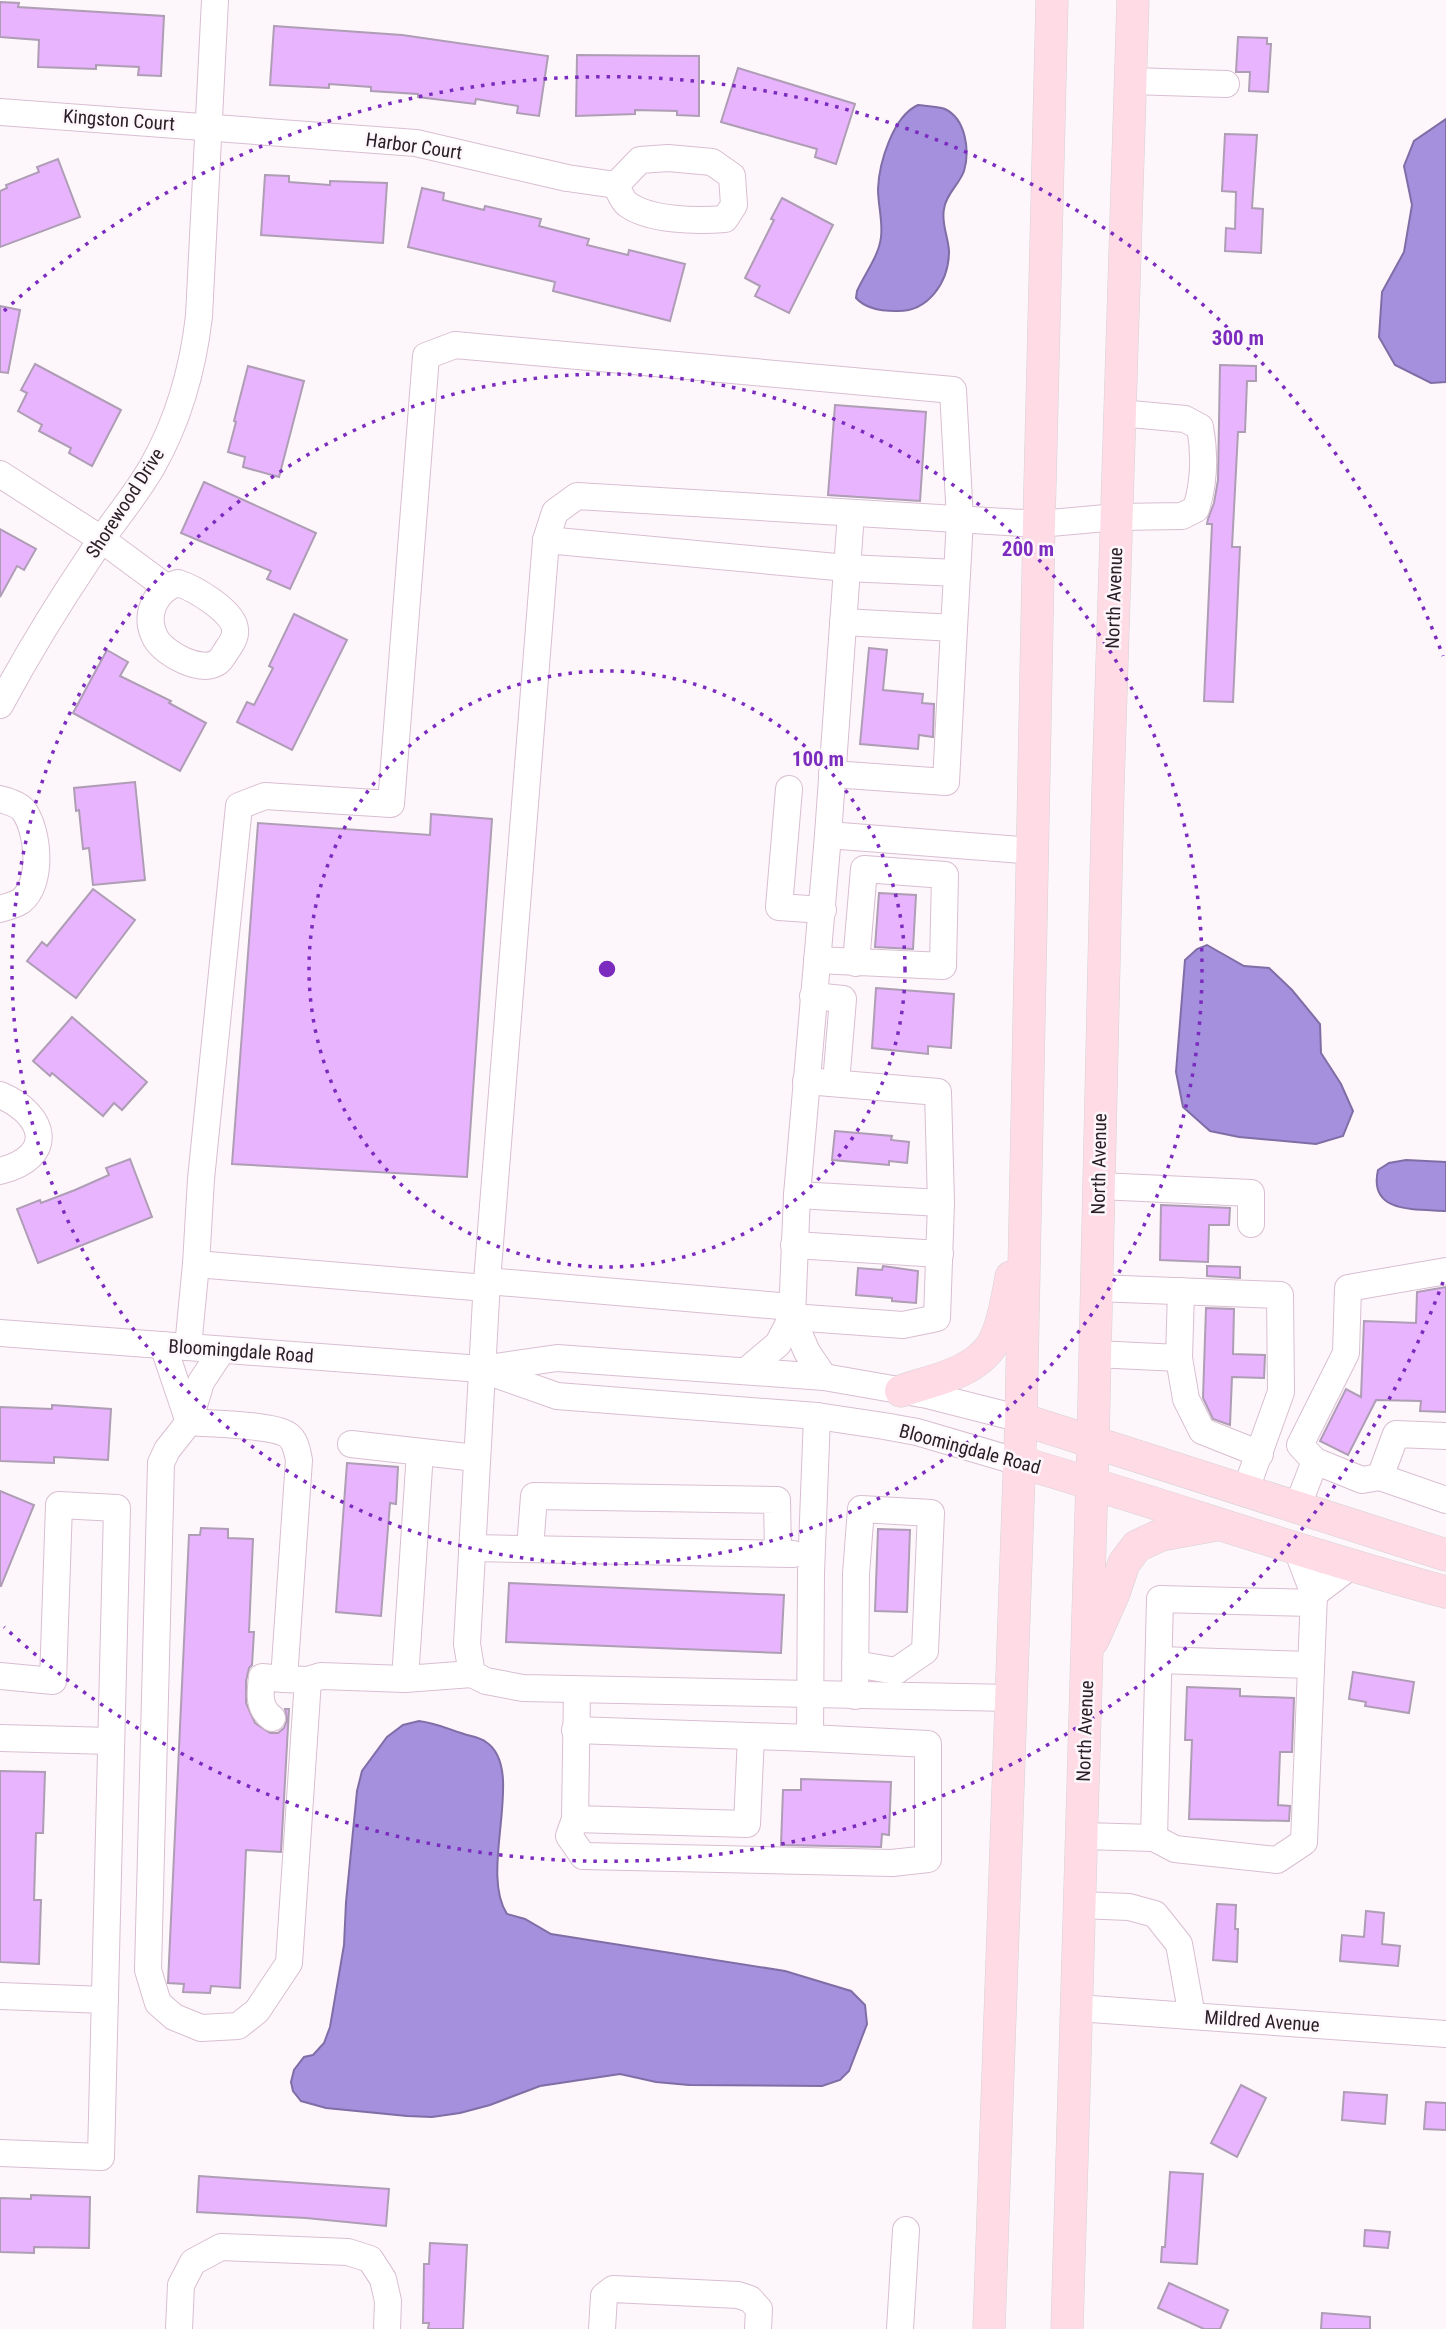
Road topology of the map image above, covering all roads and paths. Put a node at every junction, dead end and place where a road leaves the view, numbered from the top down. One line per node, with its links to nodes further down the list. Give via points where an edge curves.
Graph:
1 (215, 0): 8 (street, Shorewood Drive)
2 (1052, 0): 16 (main road)
3 (1133, 0): 4 (main road, North Avenue)
4 (1131, 81): 5 (street); 11 (main road, North Avenue)
5 (1226, 84)
6 (0, 112): 7 (street, Kingston Court)
7 (28, 115): 8 (street, Kingston Court); 9 (street)
8 (209, 121): 10 (street, Harbor Court, via 416,143); 17 (street, Shorewood Drive, via 199,316 191,366 180,406 156,459)
9 (0, 133)
10 (616, 185)
11 (1120, 412): 14 (main road, North Avenue); 14 (street, via 1185,419 1200,426 1202,491 1196,509 1182,516)
12 (0, 474): 17 (street)
13 (851, 513): 15 (street); 18 (street, via 577,496 555,512); 19 (street)
14 (1116, 517): 16 (street); 39 (main road, North Avenue)
15 (960, 520): 16 (street); 20 (street); 45 (street, via 953,390 455,345 426,356 391,804 265,796 239,806)
16 (1039, 524): 29 (main road)
17 (101, 539): 21 (street); 24 (street, Shorewood Drive)
18 (546, 540): 19 (street); 48 (street)
19 (847, 568): 20 (street); 22 (street)
20 (957, 573): 23 (street)
21 (166, 587)
22 (843, 622): 23 (street); 25 (street)
23 (954, 628): 25 (street, via 946,782)
24 (0, 705)
25 (832, 774): 28 (street)
26 (789, 789): 31 (street, via 779,907)
27 (0, 799): 30 (street, via 23,809 33,828 36,870 31,888)
28 (828, 835): 29 (street); 31 (street)
29 (1032, 851): 42 (main road)
30 (10, 905)
31 (823, 910): 32 (street)
32 (817, 960): 33 (street); 34 (street)
33 (856, 963): 33 (street, via 943,966 945,875 864,869)
34 (813, 996): 35 (street); 36 (street, via 843,999)
35 (806, 1081): 36 (street); 40 (street)
36 (836, 1083): 41 (street, via 938,1092)
37 (0, 1095): 38 (street, via 24,1107 38,1126 38,1143 30,1157)
38 (5, 1170)
39 (1099, 1186): 43 (street, via 1251,1193); 49 (main road, North Avenue)
40 (797, 1195): 41 (street); 44 (street)
41 (941, 1203): 46 (street)
42 (1026, 1203): 60 (main road, via 1007,1300 993,1344 968,1367); 62 (main road)
43 (1251, 1224)
44 (794, 1245): 46 (street); 51 (street)
45 (196, 1264): 48 (street); 53 (street)
46 (939, 1265): 51 (street, via 937,1318 903,1325)
47 (1446, 1271): 70 (street, via 1348,1289 1346,1353 1300,1445)
48 (487, 1285): 51 (street); 57 (street)
49 (1096, 1288): 50 (street); 55 (main road, North Avenue)
50 (1181, 1291): 56 (street); 68 (street, via 1280,1295 1281,1392)
51 (792, 1312): 58 (street, via 778,1344); 59 (street, via 807,1352)
52 (0, 1333): 53 (street, Bloomingdale Road)
53 (176, 1346): 54 (street, Bloomingdale Road); 63 (street)
54 (222, 1350): 57 (street, Bloomingdale Road); 63 (street, via 201,1382)
55 (1095, 1354): 56 (street); 66 (main road, North Avenue)
56 (1179, 1358): 68 (street, via 1186,1399 1202,1431)
57 (481, 1369): 58 (street, Bloomingdale Road, via 557,1358); 61 (street, Bloomingdale Road, via 557,1396); 69 (street)
58 (746, 1371): 59 (street, Bloomingdale Road)
59 (824, 1377): 60 (street, Bloomingdale Road)
60 (901, 1391): 62 (street, Bloomingdale Road)
61 (817, 1416): 71 (street, Bloomingdale Road, via 917,1432); 83 (street)
62 (1021, 1419): 66 (main road, Bloomingdale Road); 71 (main road)
63 (189, 1422): 95 (street, via 275,1429 290,1436 297,1447); 100 (street, via 161,1463 148,1970 158,2003 174,2017 201,2028 238,2026 257,2011 289,1963)
64 (1446, 1436): 72 (street, via 1396,1434)
65 (351, 1444): 67 (street)
66 (1093, 1444): 73 (main road, North Avenue); 74 (main road, Bloomingdale Road)
67 (420, 1452): 69 (street); 94 (street)
68 (1260, 1454): 74 (street)
69 (476, 1458): 79 (street)
70 (1315, 1461): 72 (street, via 1362,1480); 76 (street)
71 (1019, 1462): 73 (main road, Bloomingdale Road); 99 (main road)
72 (1380, 1477): 75 (street)
73 (1092, 1483): 77 (main road, Bloomingdale Road); 88 (main road, North Avenue)
74 (1244, 1492): 76 (main road, Bloomingdale Road)
75 (1446, 1500)
76 (1297, 1508): 82 (main road, Bloomingdale Road)
77 (1221, 1524): 78 (main road, Bloomingdale Road); 88 (main road, via 1161,1535 1137,1546 1124,1563)
78 (1296, 1547): 84 (main road, Bloomingdale Road); 87 (street)
79 (472, 1548): 80 (street); 92 (street, via 467,1644)
80 (530, 1549): 81 (street); 81 (street, via 534,1496 777,1500)
81 (778, 1553): 83 (street)
82 (1446, 1553)
83 (812, 1563): 85 (street); 97 (street)
84 (1352, 1566): 86 (main road, Bloomingdale Road); 87 (street)
85 (856, 1574): 90 (street); 90 (street, via 861,1509 931,1513 925,1651 896,1671)
86 (1446, 1592)
87 (1313, 1599): 89 (street, via 1160,1599); 91 (street)
88 (1087, 1652): 107 (main road, North Avenue)
89 (1159, 1660): 91 (street); 108 (street)
90 (855, 1664): 98 (street)
91 (1311, 1665): 108 (street, via 1304,1842 1278,1860 1175,1849)
92 (472, 1674): 94 (street); 96 (street, via 523,1688)
93 (0, 1676): 105 (street, via 53,1681 59,1506 117,1508)
94 (405, 1679): 95 (street, via 321,1676)
95 (296, 1680): 100 (street); 100 (street, via 262,1677 262,1706)
96 (577, 1690): 97 (street); 101 (street)
97 (811, 1695): 98 (street); 104 (street)
98 (855, 1696): 99 (street)
99 (1012, 1698): 122 (main road)
100 (288, 1719)
101 (575, 1730): 102 (street); 106 (street)
102 (751, 1736): 104 (street); 106 (street, via 747,1824)
103 (0, 1738): 105 (street)
104 (810, 1738): 106 (street, via 928,1744 928,1858 892,1863 583,1856 569,1836)
105 (111, 1741): 111 (street)
106 (575, 1819)
107 (1083, 1836): 108 (street); 109 (main road, North Avenue)
108 (1154, 1838)
109 (1080, 1905): 112 (main road, North Avenue); 113 (street, via 1129,1907 1155,1914 1180,1944)
110 (0, 1996): 111 (street)
111 (105, 2000): 115 (street, via 101,2157)
112 (1077, 2008): 113 (street, Mildred Avenue); 123 (main road, North Avenue)
113 (1192, 2016): 114 (street, Mildred Avenue)
114 (1446, 2034)
115 (0, 2153)
116 (906, 2230): 121 (street)
117 (179, 2329): 118 (street, via 181,2285 193,2262 221,2247 348,2252 370,2259 383,2279)
118 (387, 2329)
119 (602, 2329): 120 (street, via 604,2296 613,2289 738,2295 759,2309)
120 (758, 2329)
121 (900, 2329)
122 (989, 2329)
123 (1067, 2329)

